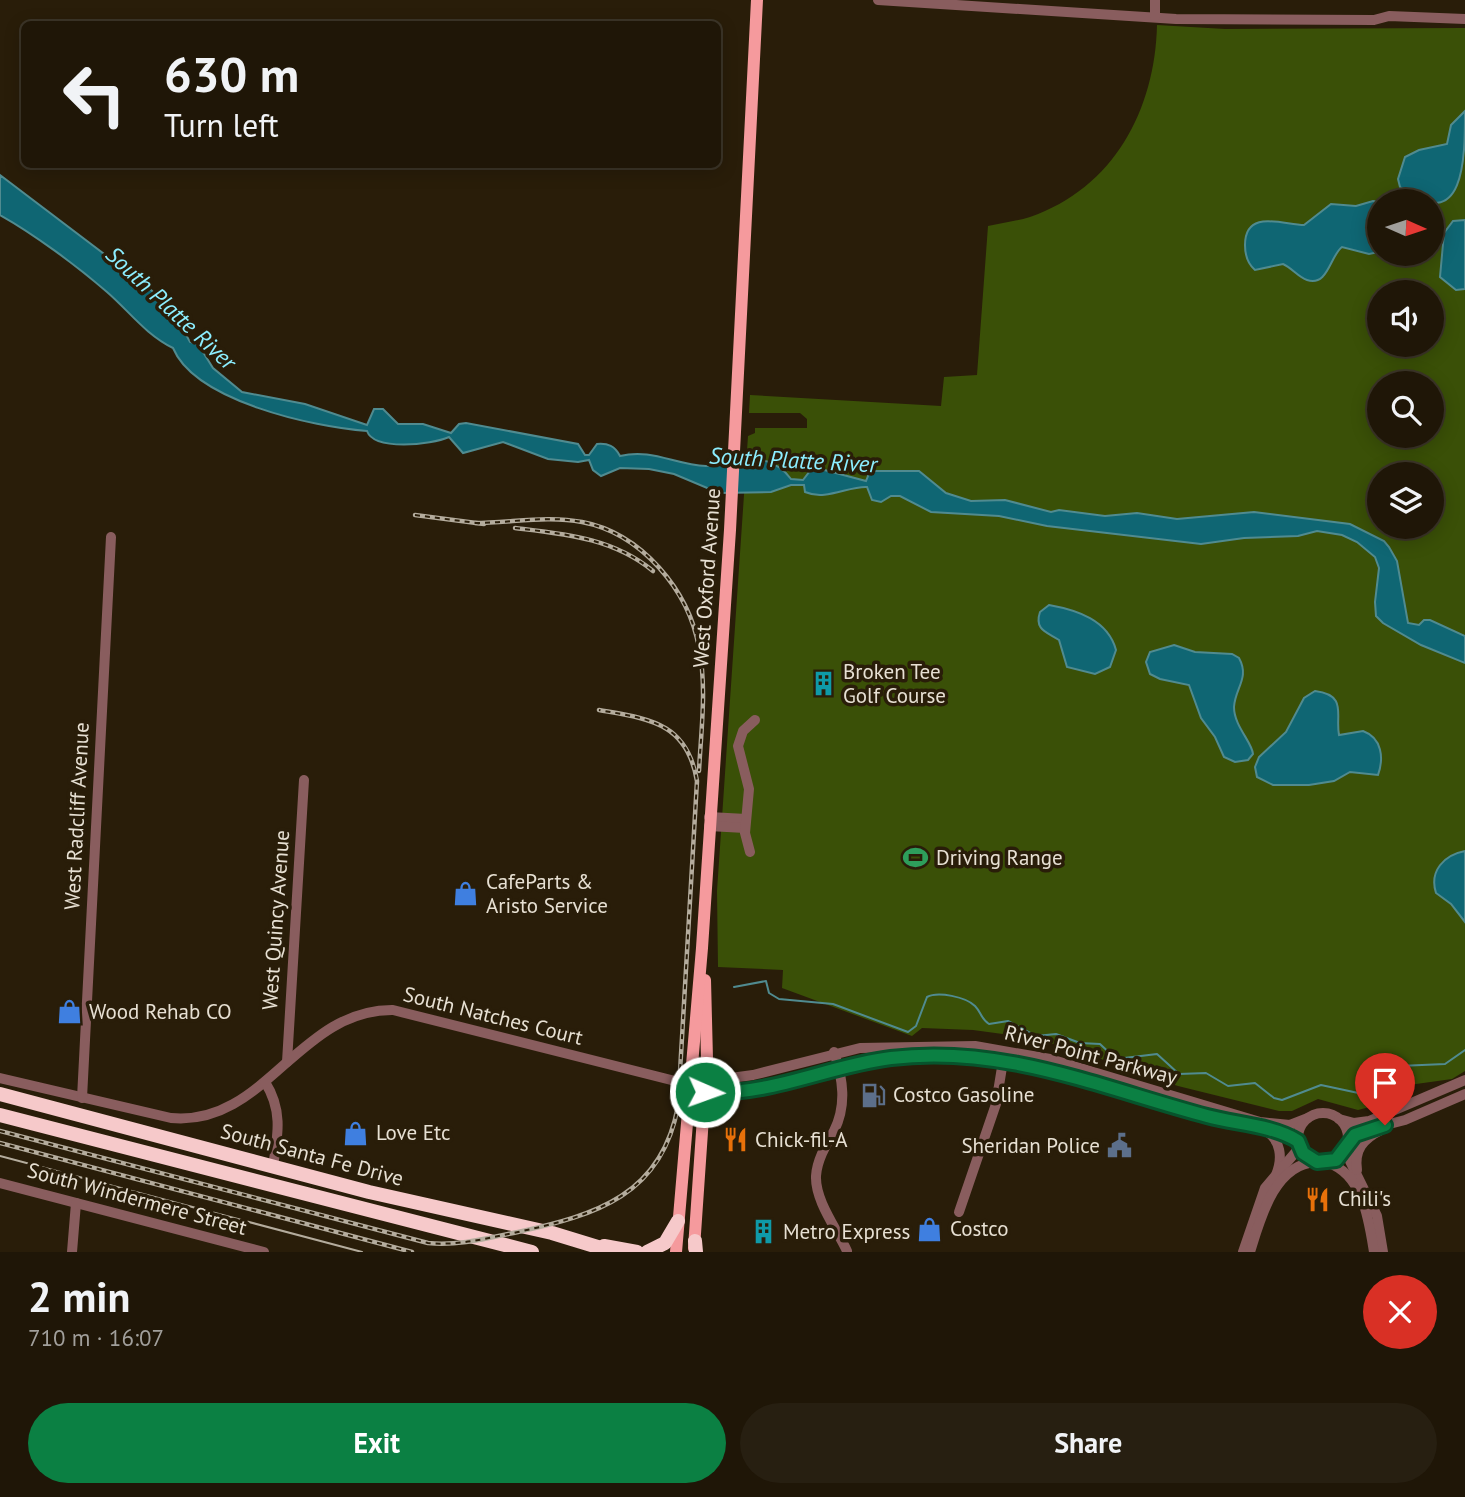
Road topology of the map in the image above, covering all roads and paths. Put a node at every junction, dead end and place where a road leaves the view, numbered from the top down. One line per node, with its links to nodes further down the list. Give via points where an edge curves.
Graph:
1 (757, 0): 9 (main road, West Oxford Avenue, via 736,436)
2 (878, 0): 4 (street)
3 (1155, 0): 4 (street)
4 (1155, 18): 5 (street)
5 (1465, 19)
6 (111, 537): 24 (street, West Radcliff Avenue)
7 (755, 720): 10 (street, via 739,743 749,796)
8 (304, 780): 15 (street, West Quincy Avenue)
9 (709, 821): 10 (street); 12 (main road, West Oxford Avenue)
10 (746, 823): 11 (street)
11 (750, 852)
12 (702, 948): 20 (main road, West Oxford Avenue); 21 (main road, West Oxford Avenue, via 708,1031)
13 (834, 1052): 14 (street, River Point Parkway, via 918,1044); 16 (street); 21 (street, River Point Parkway)
14 (1004, 1055): 16 (street, River Point Parkway, via 905,1056); 26 (street, River Point Parkway, via 1084,1069 1260,1122 1290,1125); 29 (street, River Point Parkway); 38 (street, via 994,1111)
15 (287, 1062): 19 (street, South Natches Court); 20 (street, South Natches Court, via 340,1021 393,1010)
16 (839, 1068): 21 (street, River Point Parkway, via 760,1090); 42 (street, via 842,1107 816,1177)
17 (0, 1078): 24 (street)
18 (1465, 1080): 27 (street, via 1369,1121 1354,1124)
19 (265, 1083): 24 (street, via 219,1112 191,1119); 33 (street, via 279,1115)
20 (691, 1085): 21 (street, River Point Parkway); 39 (main road, West Oxford Avenue)
21 (705, 1086): 41 (main road, West Oxford Avenue)
22 (0, 1094): 33 (highway, South Santa Fe Drive)
23 (1465, 1094): 28 (street)
24 (82, 1098)
25 (0, 1115): 45 (highway, South Santa Fe Drive)
26 (1308, 1118): 27 (street, via 1322,1113); 31 (street, via 1300,1129)
27 (1339, 1119): 30 (street, via 1346,1128)
28 (1397, 1122): 30 (street, via 1366,1129); 35 (street, via 1361,1144 1356,1159)
29 (1262, 1129): 31 (street, River Point Parkway, via 1283,1133); 34 (street, via 1273,1136 1279,1148)
30 (1347, 1142): 32 (street, via 1341,1156); 35 (street)
31 (1299, 1144): 32 (street, via 1307,1157); 34 (street)
32 (1323, 1162): 51 (street, via 1299,1166 1278,1187); 52 (street, via 1341,1168 1355,1185)
33 (273, 1166): 40 (highway, South Santa Fe Drive)
34 (1276, 1176): 50 (street, via 1262,1194)
35 (1359, 1177): 53 (street, via 1377,1216)
36 (0, 1183): 37 (street, South Windermere Street)
37 (76, 1203): 43 (street); 44 (street, South Windermere Street)
38 (959, 1212)
39 (678, 1221): 48 (highway, via 665,1243); 49 (main road, West Oxford Avenue)
40 (570, 1238): 46 (highway, South Santa Fe Drive); 47 (highway)
41 (695, 1248)
42 (847, 1251)
43 (72, 1252)
44 (264, 1252)
45 (532, 1252)
46 (614, 1252)
47 (637, 1252)
48 (648, 1252)
49 (676, 1252)
50 (1243, 1252)
51 (1250, 1252)
52 (1374, 1252)
53 (1383, 1252)

